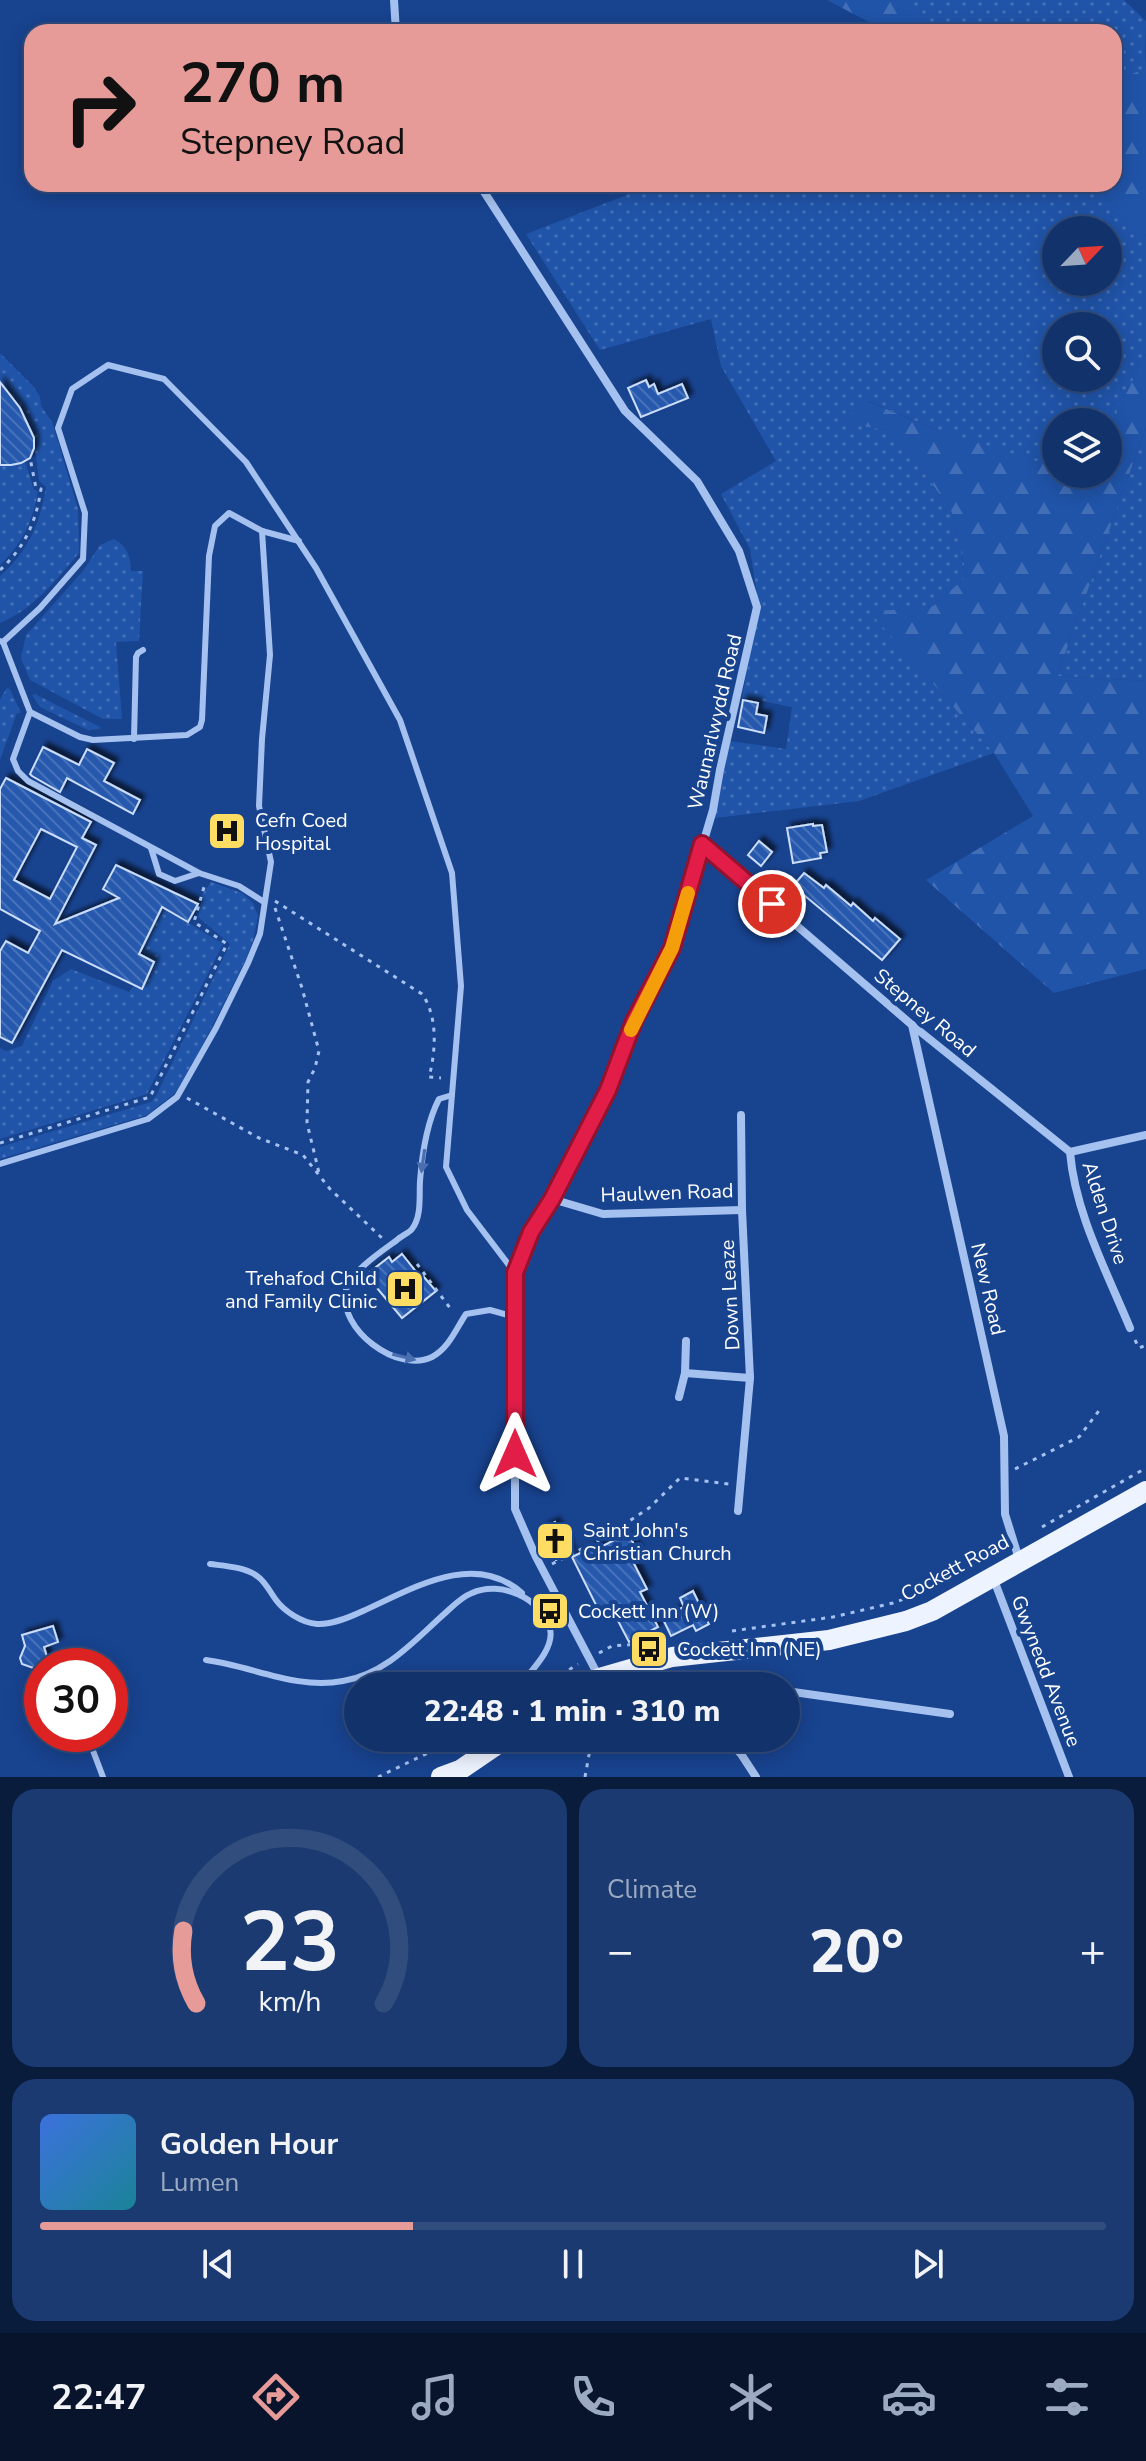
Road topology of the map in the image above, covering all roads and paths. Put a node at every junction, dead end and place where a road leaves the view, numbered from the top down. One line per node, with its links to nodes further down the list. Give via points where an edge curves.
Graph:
1 (394, 0): 2 (street)
2 (396, 24)
3 (484, 192): 12 (street, Waunarlwydd Road, via 625,411 697,481 739,551 757,607)
4 (30, 458): 7 (path, via 36,488 41,489 34,521 14,557)
5 (262, 531): 6 (lane); 11 (lane, via 229,513 215,526 200,727 187,735); 16 (lane, via 270,655 259,806 271,862)
6 (299, 541): 8 (lane, via 246,462 164,379 108,365 72,389 58,428 85,513 83,559); 20 (lane, via 400,720 452,873 461,986)
7 (0, 570)
8 (2, 641): 10 (lane)
9 (143, 650): 11 (lane, via 136,657)
10 (30, 712): 11 (lane, via 80,737); 13 (lane, via 13,759 18,771)
11 (134, 739)
12 (702, 844): 17 (street, Stepney Road); 27 (street, Waunarlwydd Road, via 672,948)
13 (151, 848): 14 (lane); 14 (lane, via 159,874 175,881)
14 (199, 873): 15 (lane)
15 (208, 876): 16 (lane); 23 (path, via 194,922 227,944 150,1097)
16 (264, 902): 19 (lane, via 260,934 248,963)
17 (912, 1025): 24 (street, Stepney Road); 42 (street, New Road, via 1004,1436)
18 (429, 1077): 26 (path, via 433,1025 422,994 273,900 319,1051 308,1082 307,1123)
19 (181, 1093): 25 (lane, via 148,1119); 26 (path, via 259,1138 303,1155)
20 (452, 1095): 29 (lane, one-way to 29, via 439,1099 435,1107 418,1216 412,1229); 31 (lane, via 446,1167 467,1210)
21 (741, 1115): 28 (street, Haulwen Road)
22 (1146, 1135): 24 (street)
23 (0, 1143)
24 (1070, 1152): 34 (street, Alden Drive, via 1086,1220)
25 (0, 1164)
26 (320, 1177): 29 (path)
27 (552, 1199): 28 (street, Haulwen Road, via 603,1214); 31 (street, Waunarlwydd Road, via 531,1232)
28 (742, 1210): 38 (street, Down Leaze)
29 (390, 1245): 33 (lane, one-way to 33, via 346,1288 347,1313 355,1329 381,1350 415,1361 444,1348)
30 (417, 1264): 33 (path)
31 (515, 1273): 32 (street, Waunarlwydd Road)
32 (515, 1317): 33 (lane, via 490,1310); 48 (street, Waunarlwydd Road, via 515,1509)
33 (462, 1319)
34 (1130, 1328): 36 (path, via 1139,1348)
35 (686, 1341): 37 (street)
36 (1146, 1345)
37 (685, 1373): 38 (street, Down Leaze); 39 (street)
38 (750, 1378): 43 (street, Down Leaze)
39 (679, 1397)
40 (1101, 1408): 42 (path, via 1079,1437)
41 (1146, 1468): 46 (path)
42 (1005, 1474): 46 (street, New Road, via 1005,1514)
43 (740, 1486): 45 (street, Down Leaze); 48 (path, via 680,1478 649,1508)
44 (1146, 1491): 46 (main road, Cockett Road)
45 (738, 1511)
46 (1017, 1552): 49 (main road, Cockett Road); 51 (path, via 893,1603)
47 (210, 1564): 50 (lane, via 261,1577 278,1603 316,1624 356,1614 441,1576 500,1579)
48 (542, 1569): 53 (street, Waunarlwydd Road)
49 (993, 1577): 58 (main road, Cockett Road, via 906,1621 829,1640 672,1657); 71 (street, Gwynedd Avenue)
50 (527, 1598): 54 (lane, via 499,1588 469,1593 380,1668 345,1681 295,1681); 55 (lane, via 552,1633)
51 (726, 1632)
52 (652, 1643): 53 (path, via 612,1646)
53 (589, 1658): 56 (path); 57 (street, Waunarlwydd Road)
54 (206, 1660)
55 (530, 1672)
56 (566, 1672)
57 (591, 1672)
58 (624, 1672)
59 (800, 1693): 60 (street)
60 (950, 1714)
61 (94, 1752): 66 (lane)
62 (430, 1752): 67 (path)
63 (486, 1752): 68 (main road)
64 (589, 1752): 69 (path)
65 (739, 1752): 70 (street)
66 (103, 1777)
67 (378, 1777)
68 (441, 1777)
69 (585, 1777)
70 (756, 1777)
71 (1069, 1777)

